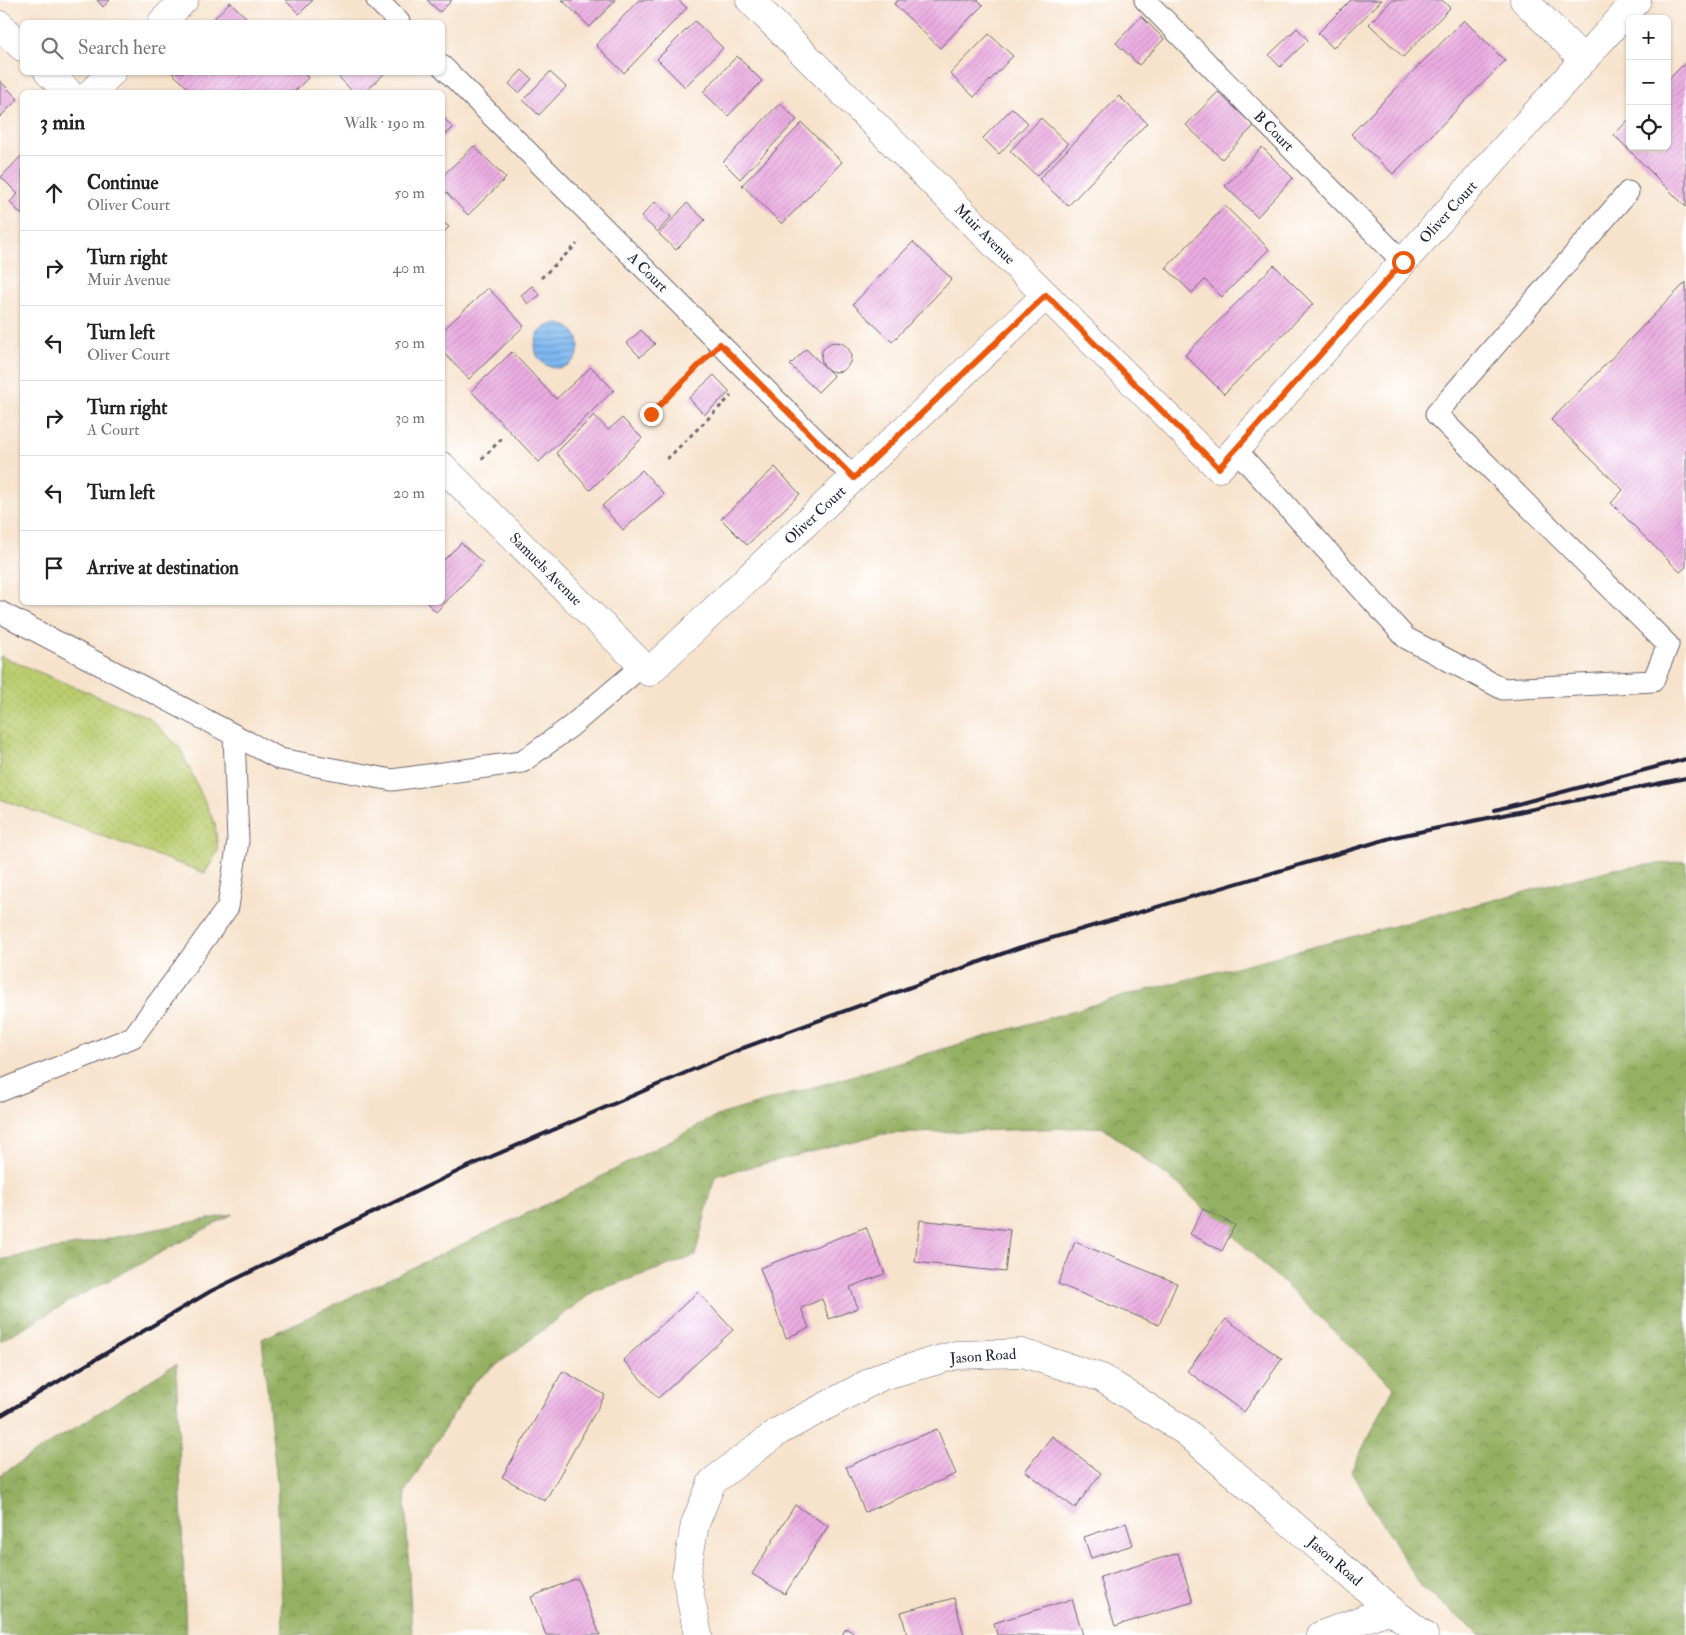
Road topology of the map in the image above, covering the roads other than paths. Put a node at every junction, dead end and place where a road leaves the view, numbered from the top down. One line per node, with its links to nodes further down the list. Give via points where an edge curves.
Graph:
1 (184, 0): 7 (street)
2 (377, 0): 8 (lane)
3 (750, 0): 19 (street, Muir Avenue)
4 (1145, 0): 18 (lane, B Court)
5 (1524, 0): 11 (street)
6 (1637, 0): 11 (street, Oliver Court)
7 (164, 20)
8 (397, 20)
9 (0, 25): 10 (street)
10 (20, 45)
11 (1584, 60): 18 (street, Oliver Court)
12 (445, 69): 22 (lane, A Court)
13 (51, 75): 15 (street)
14 (109, 75): 16 (street)
15 (66, 90)
16 (94, 90)
17 (1628, 192): 20 (lane, via 1436,414 1668,645 1653,681 1502,689 1406,638)
18 (1403, 262): 20 (street, Oliver Court)
19 (1046, 295): 20 (street, Muir Avenue); 22 (street, Oliver Court)
20 (1228, 459)
21 (445, 469): 24 (street, Samuels Avenue)
22 (854, 478): 24 (street, Oliver Court)
23 (0, 612): 25 (lane)
24 (646, 669): 25 (lane, via 522,762 392,780 280,759)
25 (234, 736): 26 (lane, via 238,841 228,907 133,1037)
26 (0, 1091)
27 (1390, 1609): 28 (street, Jason Road, via 1186,1432 1102,1378 1022,1353 956,1355 882,1376 779,1431 712,1482 695,1524 686,1575); 29 (street); 30 (street, Jason Road)
28 (698, 1635)
29 (1321, 1635)
30 (1424, 1635)

